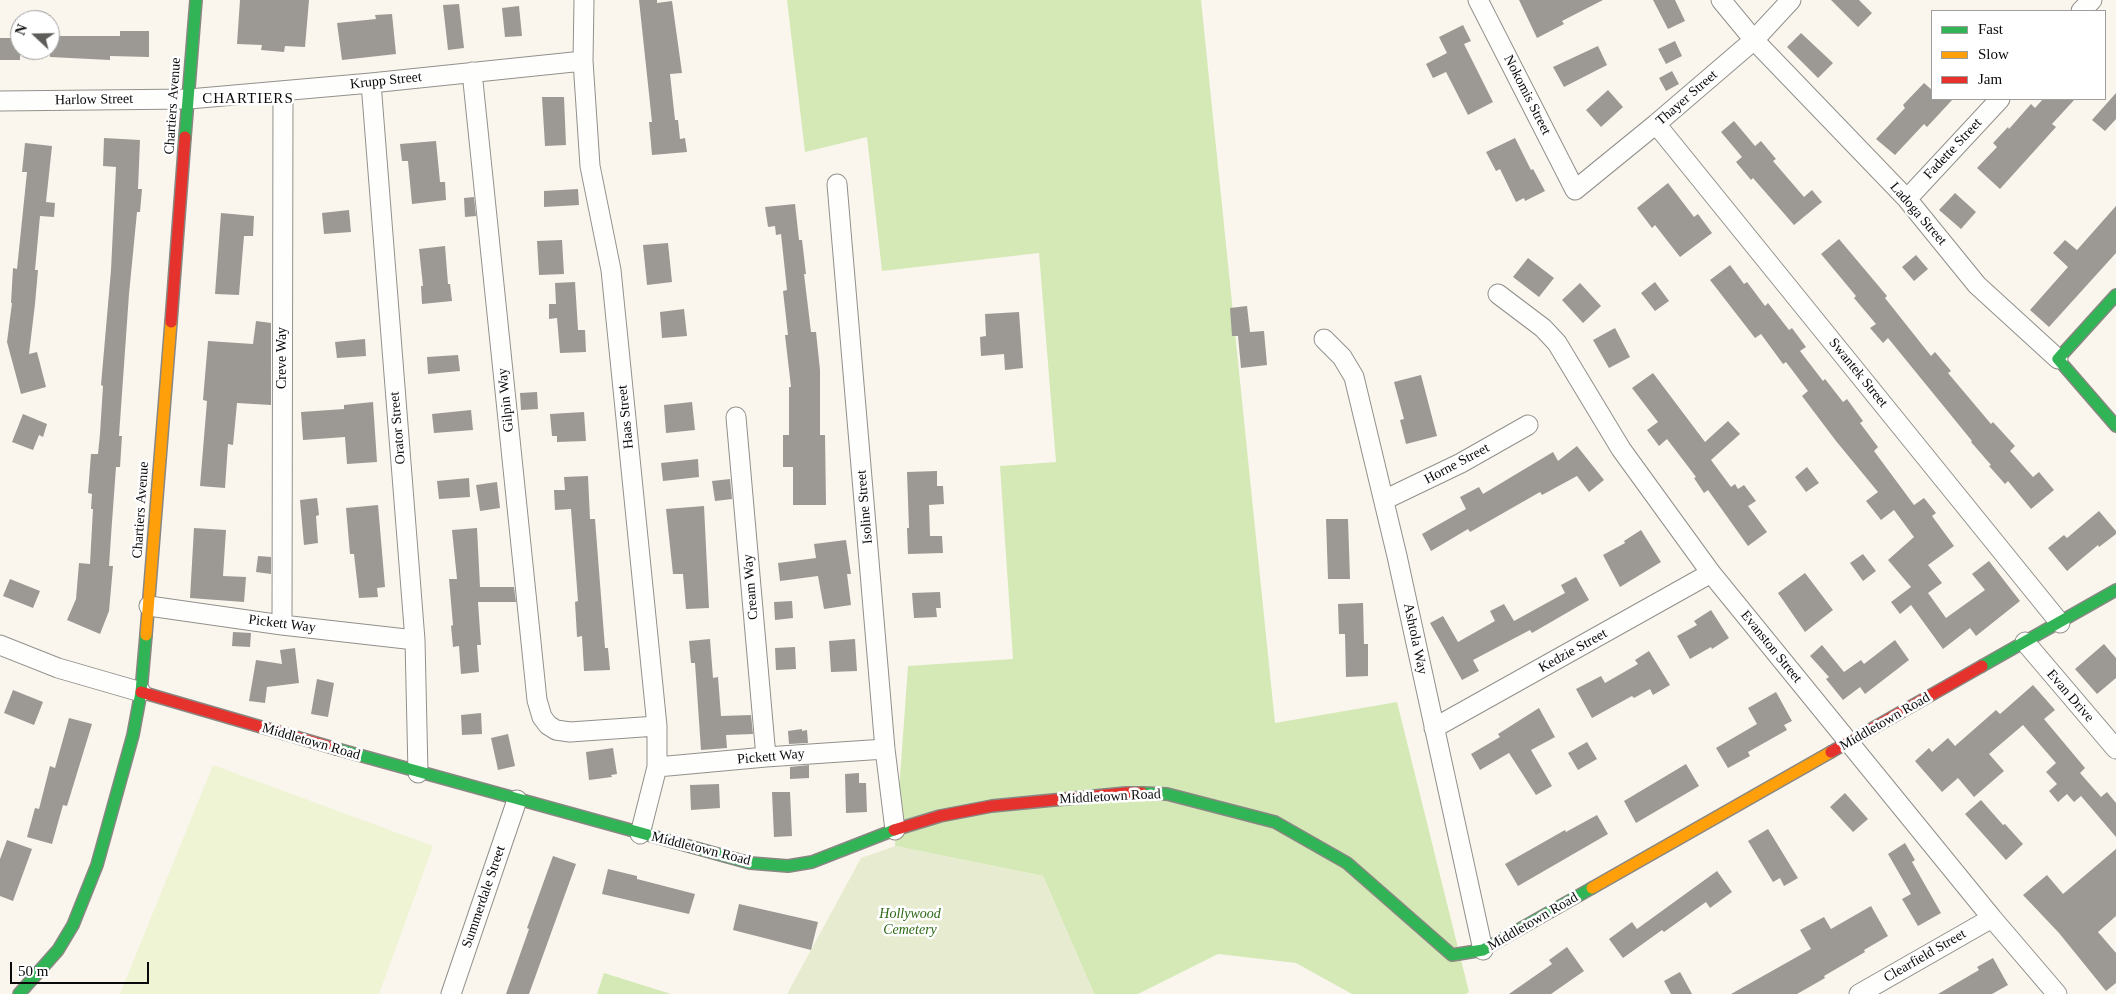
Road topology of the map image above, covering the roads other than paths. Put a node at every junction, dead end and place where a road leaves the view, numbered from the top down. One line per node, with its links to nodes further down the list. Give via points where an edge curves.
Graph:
1 (196, 0): 13 (street, Chartiers Avenue)
2 (584, 0): 9 (street, Haas Street)
3 (1478, 0): 18 (street, Nokomis Street)
4 (1721, 0): 8 (street, Ladoga Street)
5 (1791, 0): 8 (street, Thayer Street)
6 (2092, 0): 7 (street)
7 (2083, 10)
8 (1754, 40): 16 (street, Thayer Street); 19 (street, Ladoga Street)
9 (583, 61): 10 (street, Krupp Street); 37 (street, Haas Street, via 590,166 611,270)
10 (472, 72): 11 (street, Krupp Street); 37 (street, Gilpin Way, via 537,700 542,717 556,730 570,732)
11 (371, 83): 12 (street, Krupp Street); 33 (street, Orator Street)
12 (283, 91): 13 (street, Krupp Street); 32 (street, Creve Way)
13 (189, 99): 15 (street, Harlow Street); 30 (street, Chartiers Avenue)
14 (1999, 100): 19 (street, Fadette Street)
15 (0, 101)
16 (1656, 124): 18 (street, Thayer Street); 31 (street, Swantek Street)
17 (837, 184): 40 (street, Isoline Street)
18 (1576, 190)
19 (1907, 199): 23 (street, Ladoga Street, via 1977,285)
20 (1498, 294): 28 (street, Evanston Street, via 1544,328 1557,343 1621,449)
21 (2116, 295): 23 (street)
22 (1324, 339): 27 (street, Ashtola Way, via 1342,357 1354,377)
23 (2058, 359): 26 (street, Ladoga Street)
24 (736, 417): 42 (street, Cream Way)
25 (1528, 425): 27 (street, Horne Street, via 1461,464)
26 (2116, 426)
27 (1384, 500): 38 (street, Ashtola Way)
28 (1711, 573): 38 (street, Kedzie Street); 39 (street, Evanston Street)
29 (2116, 590): 31 (street, Middletown Road)
30 (149, 606): 32 (street, Pickett Way); 36 (street, Chartiers Avenue)
31 (2060, 623): 34 (street, Middletown Road)
32 (282, 625): 33 (street, Pickett Way)
33 (415, 640): 44 (street, Orator Street)
34 (2024, 642): 39 (street, Middletown Road); 41 (street, Evan Drive)
35 (0, 645): 36 (street, Middletown Road, via 58,668)
36 (141, 692): 44 (street, Middletown Road); 50 (street, Chartiers Avenue, via 133,734 89,886 73,925 58,950)
37 (657, 726): 43 (street, Haas Street)
38 (1434, 728): 49 (street, Ashtola Way)
39 (1848, 742): 48 (street, Evanston Street); 49 (street, Middletown Road)
40 (885, 749): 42 (street, Pickett Way); 46 (street, Isoline Street)
41 (2116, 749)
42 (766, 757): 43 (street, Pickett Way)
43 (657, 767): 47 (street, Haas Street)
44 (418, 773): 45 (street, Middletown Road)
45 (518, 800): 47 (street, Middletown Road); 51 (street, Summerdale Street)
46 (894, 830): 47 (street, Middletown Road, via 812,862 788,866 750,862); 49 (street, Middletown Road, via 940,816 992,806 1126,793 1167,794 1275,822 1347,863 1452,955)
47 (640, 834)
48 (1992, 918): 52 (street, Clearfield Street); 53 (street, Evanston Street)
49 (1483, 950)
50 (19, 994)
51 (451, 994)
52 (1859, 994)
53 (2058, 994)

